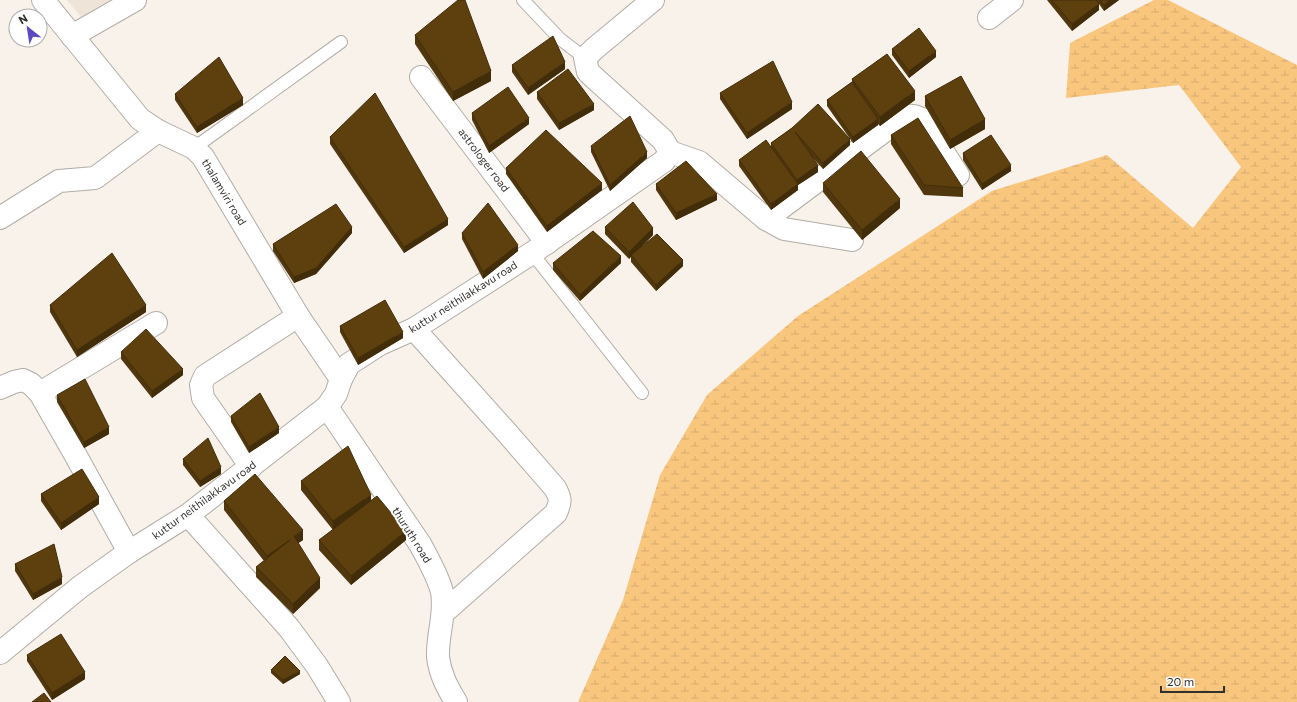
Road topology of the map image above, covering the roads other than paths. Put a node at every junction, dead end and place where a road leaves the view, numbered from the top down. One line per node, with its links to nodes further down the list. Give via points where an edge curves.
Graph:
1 (43, 0): 7 (street, thalamviri road)
2 (135, 0): 7 (street)
3 (523, 0): 9 (lane, via 560,39)
4 (653, 0): 9 (street)
5 (1012, 0): 6 (street)
6 (989, 18)
7 (72, 36): 11 (street, thalamviri road, via 140,119)
8 (341, 42): 12 (lane)
9 (585, 58): 13 (street, via 588,72 663,140)
10 (421, 77): 18 (street, astrologer road)
11 (158, 131): 12 (street, thalamviri road); 15 (street, via 95,178 59,182)
12 (194, 148): 19 (street, thalamviri road, via 203,157)
13 (670, 152): 16 (street, via 700,162); 18 (street, kuttur neithilakkavu road, via 664,161)
14 (958, 175): 16 (street, via 922,120 908,116 899,120)
15 (0, 218)
16 (766, 219): 17 (street, via 784,229)
17 (852, 240)
18 (539, 248): 21 (street, kuttur neithilakkavu road); 25 (lane)
19 (298, 316): 22 (street, thalamviri road); 27 (street, via 206,376 201,385 203,398)
20 (156, 323): 24 (street)
21 (414, 329): 22 (street, kuttur neithilakkavu road, via 380,344 349,364); 30 (street, via 545,476 555,488 561,502 556,513)
22 (341, 379): 26 (street, kuttur neithilakkavu road, via 336,394)
23 (0, 388): 24 (street, via 23,380)
24 (40, 393): 29 (street)
25 (642, 393)
26 (327, 407): 27 (street, kuttur neithilakkavu road); 30 (street, thuruth road, via 420,544 442,592)
27 (251, 467): 28 (street, kuttur neithilakkavu road)
28 (188, 515): 29 (street, kuttur neithilakkavu road); 32 (street, via 289,628)
29 (129, 552): 31 (street, kuttur neithilakkavu road, via 80,587)
30 (443, 612): 33 (street, thuruth road, via 438,656 443,680)
31 (0, 653)
32 (339, 702)
33 (456, 702)

